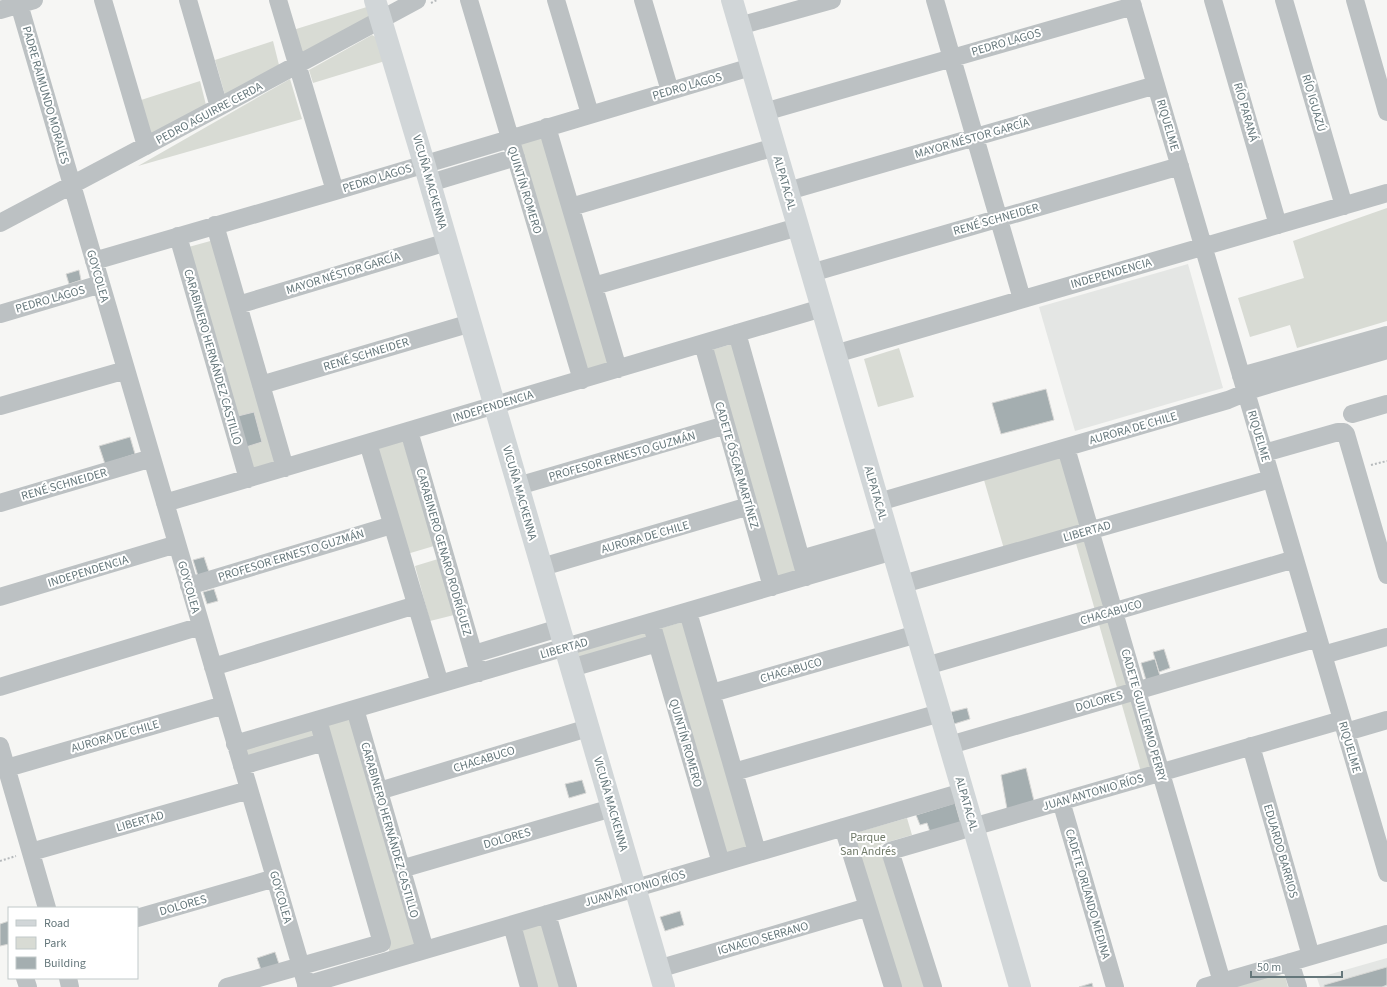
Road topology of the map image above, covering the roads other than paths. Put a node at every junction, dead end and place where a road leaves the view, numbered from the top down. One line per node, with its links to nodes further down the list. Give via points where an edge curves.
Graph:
1 (103, 0): 32 (street)
2 (188, 0): 25 (street)
3 (278, 0): 21 (street)
4 (417, 0): 17 (street, PEDRO AGUIRRE CERDA)
5 (469, 0): 30 (street, QUINTÍN ROMERO)
6 (556, 0): 28 (street)
7 (643, 0): 24 (street)
8 (732, 0): 18 (main road, ALPATACAL)
9 (935, 0): 20 (street)
10 (1213, 0): 46 (street, RÍO PARANÁ)
11 (1284, 0): 41 (street, RÍO IGUAZÚ)
12 (1354, 0): 19 (street)
13 (828, 1): 18 (street)
14 (27, 2): 16 (street); 37 (street, PADRE RAIMUNDO MORALES)
15 (1132, 3): 20 (street, PEDRO LAGOS); 23 (street, RIQUELME)
16 (0, 10)
17 (378, 10): 21 (street, PEDRO AGUIRRE CERDA); 36 (main road, VICUÑA MACKENNA)
18 (739, 26): 22 (main road, ALPATACAL)
19 (1379, 55): 27 (street)
20 (952, 57): 26 (street, PEDRO LAGOS); 31 (street)
21 (298, 65): 25 (street, PEDRO AGUIRRE CERDA); 38 (street)
22 (751, 67): 24 (street, PEDRO LAGOS); 26 (main road, ALPATACAL)
23 (1156, 85): 31 (street, MAYOR NÉSTOR GARCÍA); 35 (street, RIQUELME)
24 (670, 91): 28 (street, PEDRO LAGOS)
25 (219, 107): 32 (street, PEDRO AGUIRRE CERDA)
26 (764, 112): 33 (main road, ALPATACAL)
27 (1387, 112)
28 (590, 114): 29 (street, PEDRO LAGOS)
29 (547, 127): 30 (street, PEDRO LAGOS); 42 (street)
30 (510, 138): 34 (street, QUINTÍN ROMERO); 36 (street, PEDRO LAGOS)
31 (975, 138): 39 (street, MAYOR NÉSTOR GARCÍA); 43 (street)
32 (146, 146): 37 (street, PEDRO AGUIRRE CERDA)
33 (775, 147): 39 (main road, ALPATACAL); 42 (street)
34 (516, 157): 36 (street, PEDRO LAGOS); 67 (street, QUINTÍN ROMERO)
35 (1180, 166): 43 (street, RENÉ SCHNEIDER); 50 (street, RIQUELME)
36 (427, 173): 38 (street, PEDRO LAGOS); 49 (main road, VICUÑA MACKENNA)
37 (72, 186): 44 (street, PEDRO AGUIRRE CERDA); 51 (street, GOYCOLEA)
38 (335, 191): 45 (street, PEDRO LAGOS)
39 (788, 191): 47 (main road, ALPATACAL)
40 (1387, 193): 41 (street, INDEPENDENCIA)
41 (1344, 206): 46 (street, INDEPENDENCIA)
42 (571, 208): 54 (street)
43 (998, 218): 52 (street, RENÉ SCHNEIDER); 55 (street)
44 (0, 223)
45 (215, 225): 48 (street, PEDRO LAGOS); 56 (street)
46 (1278, 225): 50 (street, INDEPENDENCIA)
47 (798, 227): 52 (main road, ALPATACAL); 54 (street)
48 (178, 236): 51 (street, PEDRO LAGOS); 81 (street, CARABINERO HERNÁNDEZ CASTILLO)
49 (447, 242): 56 (street, MAYOR NÉSTOR GARCÍA); 59 (main road, VICUÑA MACKENNA)
50 (1204, 247): 55 (street, INDEPENDENCIA); 68 (street, RIQUELME)
51 (94, 261): 53 (street, GOYCOLEA)
52 (812, 273): 57 (main road, ALPATACAL)
53 (101, 284): 58 (street, PEDRO LAGOS); 66 (street, GOYCOLEA)
54 (594, 286): 65 (street)
55 (1022, 299): 64 (street, INDEPENDENCIA)
56 (238, 305): 69 (street)
57 (822, 308): 60 (street, INDEPENDENCIA); 64 (main road, ALPATACAL)
58 (0, 314)
59 (471, 323): 69 (street, RENÉ SCHNEIDER); 71 (main road, VICUÑA MACKENNA)
60 (737, 333): 62 (street, INDEPENDENCIA); 93 (street)
61 (1387, 335): 68 (street, AURORA DE CHILE)
62 (703, 344): 65 (street, INDEPENDENCIA); 74 (street, CADETE ÓSCAR MARTÍNEZ)
63 (1387, 350): 68 (street, AURORA DE CHILE)
64 (835, 354): 84 (main road, ALPATACAL)
65 (618, 369): 67 (street, INDEPENDENCIA)
66 (126, 370): 72 (street); 79 (street, GOYCOLEA)
67 (582, 380): 71 (street, INDEPENDENCIA)
68 (1244, 384): 77 (street, AURORA DE CHILE, via 1228,400); 78 (street, RIQUELME)
69 (261, 385): 80 (street)
70 (1387, 404): 73 (street)
71 (495, 405): 75 (street, INDEPENDENCIA); 83 (main road, VICUÑA MACKENNA)
72 (0, 406)
73 (1352, 414)
74 (726, 426): 83 (street, PROFESOR ERNESTO GUZMÁN); 87 (street, CADETE ÓSCAR MARTÍNEZ)
75 (409, 431): 76 (street, INDEPENDENCIA); 112 (street, CARABINERO GENARO RODRÍGUEZ)
76 (368, 443): 80 (street, INDEPENDENCIA); 88 (street)
77 (1066, 448): 84 (street, AURORA DE CHILE); 89 (street, CADETE GUILLERMO PERRY)
78 (1264, 453): 82 (street, RIQUELME); 92 (street, via 1344,432)
79 (152, 458): 85 (street, RENÉ SCHNEIDER); 86 (street, GOYCOLEA)
80 (285, 468): 81 (street, INDEPENDENCIA)
81 (248, 479): 86 (street, INDEPENDENCIA)
82 (1272, 479): 89 (street, LIBERTAD); 94 (street, RIQUELME)
83 (518, 486): 95 (main road, VICUÑA MACKENNA)
84 (879, 502): 90 (main road, ALPATACAL)
85 (0, 503)
86 (165, 503): 91 (street, GOYCOLEA)
87 (749, 506): 95 (street, AURORA DE CHILE); 100 (street, CADETE ÓSCAR MARTÍNEZ)
88 (392, 525): 99 (street, PROFESOR ERNESTO GUZMÁN); 102 (street)
89 (1090, 531): 98 (street, LIBERTAD); 103 (street, CADETE GUILLERMO PERRY)
90 (890, 542): 93 (street); 97 (street, LIBERTAD); 98 (main road, ALPATACAL)
91 (177, 544): 99 (street, GOYCOLEA); 101 (street, INDEPENDENCIA)
92 (1384, 554): 96 (street)
93 (801, 559): 97 (street)
94 (1295, 559): 103 (street, CHACABUCO); 109 (street, RIQUELME)
95 (542, 567): 111 (main road, VICUÑA MACKENNA)
96 (1387, 576)
97 (806, 577): 100 (street, LIBERTAD)
98 (903, 584): 107 (main road, ALPATACAL)
99 (189, 586): 106 (street, GOYCOLEA)
100 (772, 587): 104 (street, LIBERTAD)
101 (0, 597)
102 (416, 604): 115 (street); 117 (street)
103 (1114, 611): 114 (street, CHACABUCO); 119 (street, CADETE GUILLERMO PERRY)
104 (688, 612): 105 (street, LIBERTAD); 120 (street)
105 (651, 622): 110 (street, QUINTÍN ROMERO); 111 (street, LIBERTAD)
106 (201, 626): 115 (street, GOYCOLEA); 118 (street)
107 (917, 634): 114 (main road, ALPATACAL); 120 (street, CHACABUCO)
108 (1387, 637): 113 (street)
109 (1318, 638): 113 (street, RIQUELME); 119 (street, DOLORES)
110 (656, 642): 111 (street, LIBERTAD); 145 (street, QUINTÍN ROMERO)
111 (565, 648): 112 (street, LIBERTAD); 116 (street, LIBERTAD); 127 (main road, VICUÑA MACKENNA)
112 (474, 654): 116 (street, CARABINERO GENARO RODRÍGUEZ)
113 (1323, 655): 126 (street, RIQUELME)
114 (926, 666): 123 (main road, ALPATACAL)
115 (213, 668): 121 (street, GOYCOLEA)
116 (479, 672): 117 (street, LIBERTAD)
117 (440, 684): 122 (street, LIBERTAD)
118 (0, 687)
119 (1137, 691): 130 (street, DOLORES); 135 (street, CADETE GUILLERMO PERRY)
120 (712, 693): 134 (street)
121 (224, 705): 129 (street, GOYCOLEA); 132 (street, AURORA DE CHILE)
122 (355, 709): 124 (street, LIBERTAD); 137 (street, CARABINERO HERNÁNDEZ CASTILLO)
123 (940, 713): 130 (main road, ALPATACAL); 134 (street)
124 (318, 720): 128 (street); 129 (street, LIBERTAD)
125 (1387, 720): 126 (street, JUAN ANTONIO RÍOS)
126 (1344, 726): 131 (street, JUAN ANTONIO RÍOS); 147 (street, RIQUELME)
127 (588, 728): 137 (street, CHACABUCO); 140 (main road, VICUÑA MACKENNA)
128 (324, 742): 133 (street); 159 (street, via 382,943)
129 (235, 744): 133 (street, GOYCOLEA)
130 (950, 745): 138 (main road, ALPATACAL)
131 (1251, 746): 135 (street, JUAN ANTONIO RÍOS); 157 (street, EDUARDO BARRIOS)
132 (3, 758): 143 (street)
133 (242, 766): 136 (street, GOYCOLEA)
134 (734, 772): 144 (street)
135 (1161, 772): 139 (street, JUAN ANTONIO RÍOS); 161 (street, CADETE GUILLERMO PERRY)
136 (249, 790): 143 (street, LIBERTAD); 148 (street, GOYCOLEA)
137 (379, 791): 146 (street, CARABINERO HERNÁNDEZ CASTILLO)
138 (963, 792): 141 (street, JUAN ANTONIO RÍOS); 142 (main road, ALPATACAL)
139 (1061, 801): 142 (street, JUAN ANTONIO RÍOS); 169 (street, CADETE ORLANDO MEDINA)
140 (612, 808): 146 (street, DOLORES); 149 (main road, VICUÑA MACKENNA)
141 (844, 827): 144 (street, JUAN ANTONIO RÍOS); 151 (street)
142 (974, 827): 167 (street, JUAN ANTONIO RÍOS, via 890,851); 168 (main road, ALPATACAL)
143 (31, 852): 150 (street)
144 (757, 852): 145 (street, JUAN ANTONIO RÍOS)
145 (720, 863): 149 (street, JUAN ANTONIO RÍOS)
146 (401, 869): 156 (street, CARABINERO HERNÁNDEZ CASTILLO)
147 (1387, 873)
148 (275, 878): 153 (street, DOLORES); 159 (street, GOYCOLEA)
149 (635, 888): 152 (street, JUAN ANTONIO RÍOS); 160 (main road, VICUÑA MACKENNA)
150 (47, 907)
151 (868, 907): 160 (street, IGNACIO SERRANO); 166 (street)
152 (547, 914): 154 (street, JUAN ANTONIO RÍOS); 165 (street)
153 (138, 918)
154 (512, 925): 156 (street, JUAN ANTONIO RÍOS); 164 (street)
155 (1387, 934): 157 (street)
156 (425, 950): 162 (street, JUAN ANTONIO RÍOS)
157 (1311, 956): 158 (street)
158 (1290, 962): 161 (street); 170 (street)
159 (301, 966): 162 (street, GOYCOLEA); 163 (street)
160 (661, 978)
161 (1213, 985)
162 (306, 986)
163 (227, 987)
164 (530, 987)
165 (568, 987)
166 (892, 987)
167 (933, 987)
168 (1020, 987)
169 (1115, 987)
170 (1298, 987)

